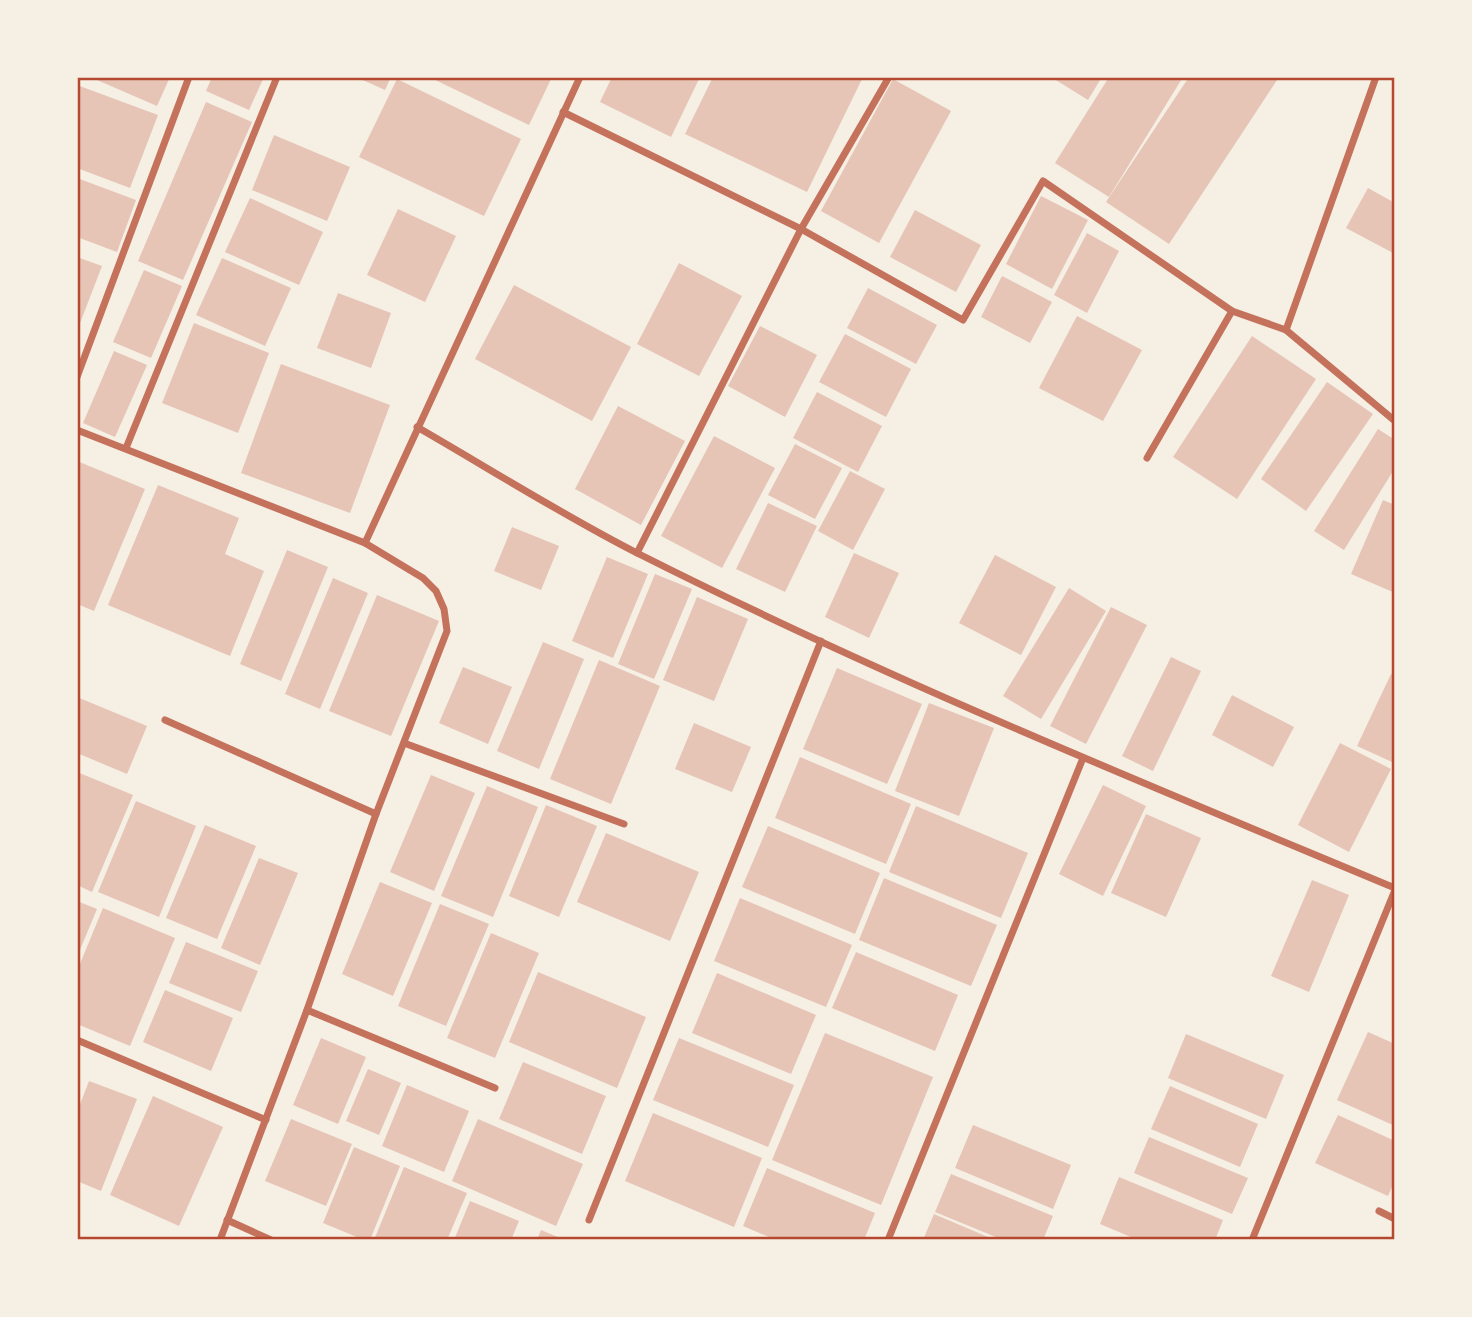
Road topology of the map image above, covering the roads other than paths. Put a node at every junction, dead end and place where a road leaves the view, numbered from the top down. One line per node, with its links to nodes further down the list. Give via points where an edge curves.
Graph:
1 (189, 77): 10 (street)
2 (277, 77): 14 (street)
3 (580, 77): 6 (street)
4 (889, 77): 7 (street)
5 (1376, 77): 9 (street)
6 (563, 112): 7 (street); 12 (street)
7 (801, 229): 8 (street, via 963,320 1043,181); 17 (street)
8 (1233, 311): 9 (street); 15 (street)
9 (1286, 330): 11 (street)
10 (77, 377)
11 (1395, 421)
12 (417, 427): 16 (street); 17 (street)
13 (77, 430): 14 (street)
14 (126, 448): 16 (street)
15 (1147, 458)
16 (365, 543): 20 (street, via 423,578 444,609 447,631)
17 (637, 552): 18 (street)
18 (821, 641): 21 (street); 32 (street)
19 (165, 720): 22 (street)
20 (404, 743): 22 (street); 23 (street)
21 (1083, 758): 24 (street); 35 (street)
22 (376, 814): 25 (street)
23 (624, 824)
24 (1395, 889): 36 (street)
25 (307, 1010): 27 (street); 28 (street)
26 (77, 1040): 28 (street)
27 (495, 1088)
28 (266, 1120): 31 (street)
29 (1379, 1212): 30 (street)
30 (1395, 1219)
31 (227, 1220): 33 (street); 34 (street)
32 (589, 1220)
33 (220, 1240)
34 (271, 1240)
35 (888, 1240)
36 (1252, 1240)

